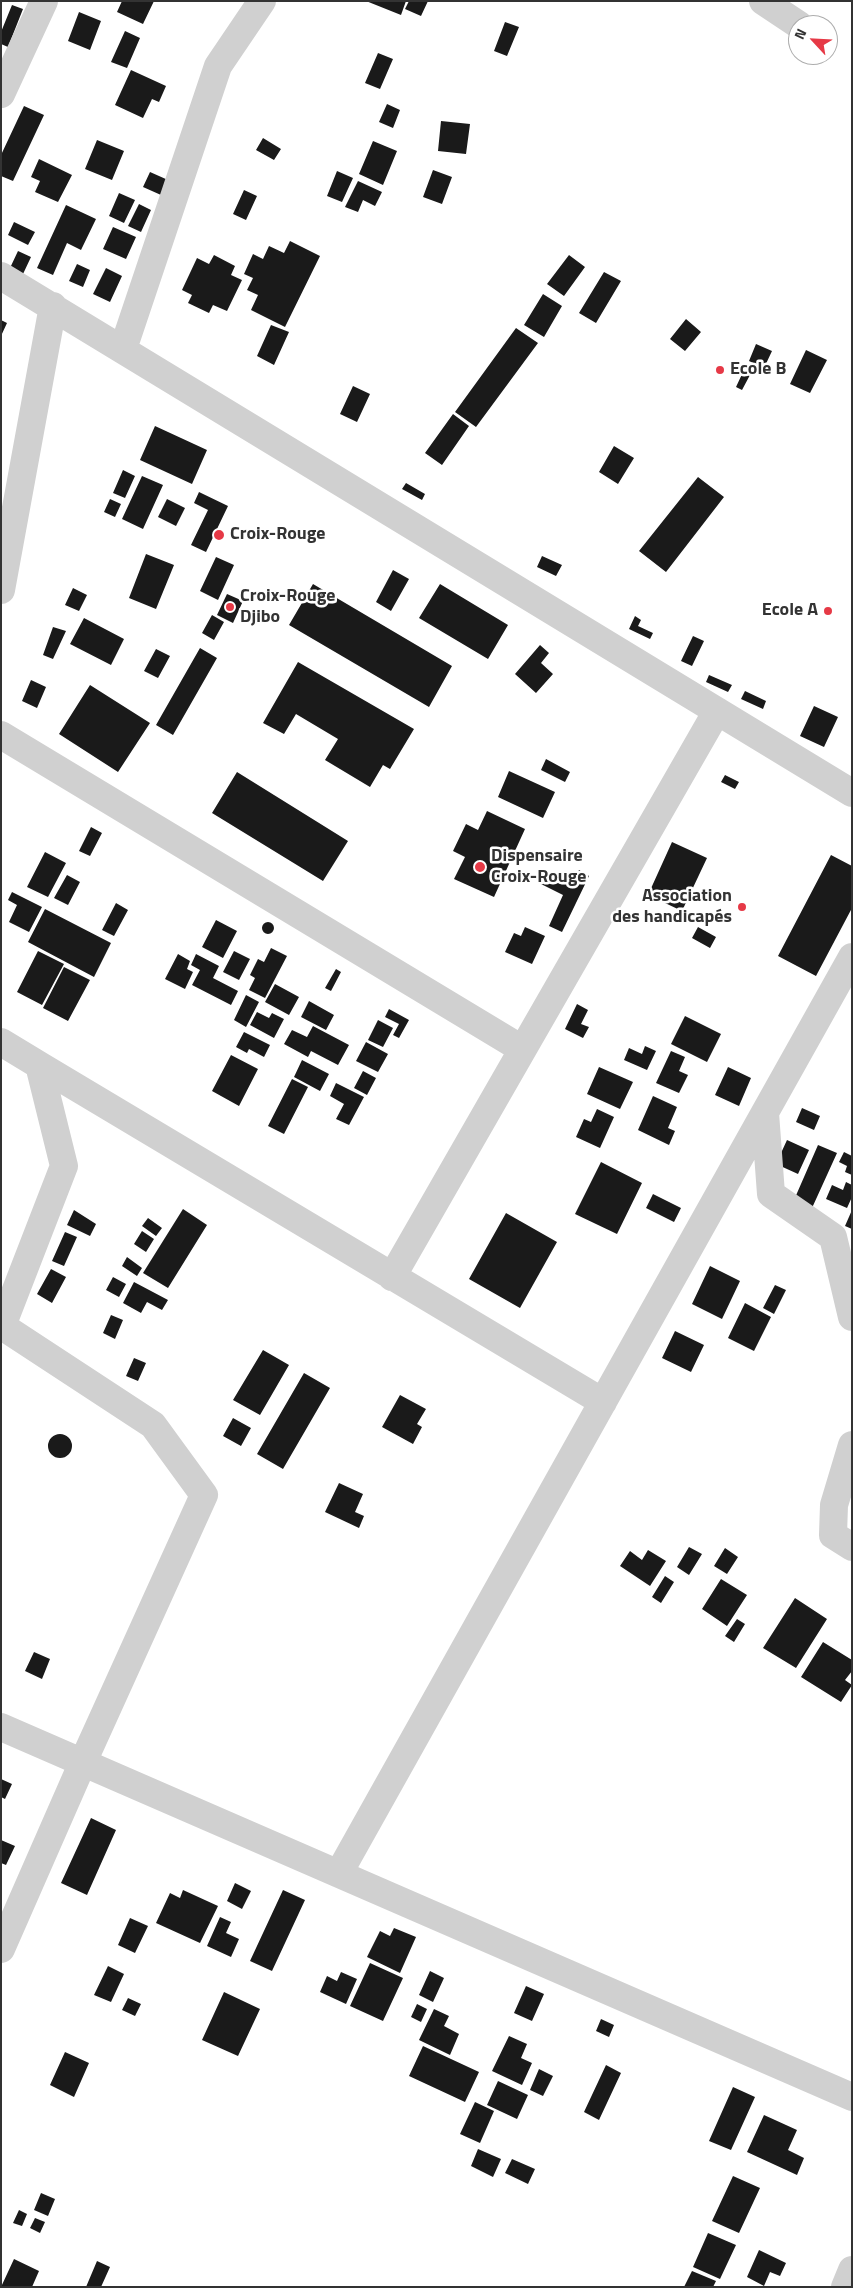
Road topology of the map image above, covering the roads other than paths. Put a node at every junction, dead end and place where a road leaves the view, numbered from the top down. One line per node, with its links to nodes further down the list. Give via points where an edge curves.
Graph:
1 (44, 1): 5 (street)
2 (262, 1): 8 (street, via 218,66)
3 (763, 1): 4 (street)
4 (788, 18)
5 (1, 94)
6 (1, 276): 7 (street)
7 (52, 306): 8 (street); 9 (street)
8 (123, 349): 10 (street)
9 (1, 590)
10 (717, 711): 12 (street); 15 (street)
11 (1, 735): 15 (street)
12 (852, 793)
13 (852, 957): 17 (street)
14 (1, 1042): 16 (street)
15 (522, 1049): 18 (street)
16 (39, 1065): 18 (street); 20 (street, via 64,1166)
17 (765, 1113): 19 (street, via 771,1194 833,1237); 21 (street)
18 (392, 1277): 21 (street)
19 (852, 1317)
20 (2, 1326): 25 (street, via 153,1425 204,1495)
21 (603, 1402): 26 (street)
22 (852, 1444): 23 (street, via 834,1505 833,1534)
23 (852, 1547)
24 (1, 1727): 25 (street)
25 (83, 1762): 26 (street); 27 (street)
26 (339, 1874): 28 (street)
27 (1, 1949)
28 (852, 2097)
29 (852, 2270): 30 (street)
30 (845, 2287)

